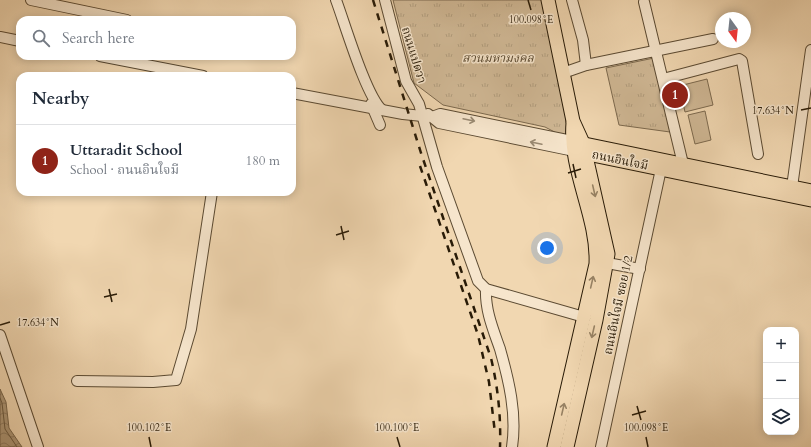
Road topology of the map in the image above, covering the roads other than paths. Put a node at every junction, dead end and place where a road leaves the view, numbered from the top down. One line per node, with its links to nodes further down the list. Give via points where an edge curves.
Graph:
1 (31, 0): 7 (street)
2 (336, 0): 18 (street)
3 (385, 0): 20 (street, ถนนแปดวา, via 406,81)
4 (548, 0): 16 (main road)
5 (572, 0): 14 (street, via 583,40)
6 (644, 2): 12 (street)
7 (83, 16)
8 (0, 37): 9 (street)
9 (16, 40)
10 (713, 40): 12 (street)
11 (811, 50): 30 (street)
12 (656, 52): 14 (street); 17 (street)
13 (121, 60): 15 (street)
14 (586, 65): 16 (street)
15 (182, 72)
16 (563, 73): 26 (main road)
17 (662, 79): 27 (street, via 739,59 742,61); 29 (street)
18 (365, 80): 21 (street, via 365,100); 22 (street)
19 (296, 94): 21 (street, ถนนอินใจมี)
20 (417, 101): 23 (street, via 414,110); 24 (street, ถนนแปดวา)
21 (360, 106): 22 (street, ถนนอินใจมี)
22 (378, 109): 23 (street, ถนนอินใจมี); 25 (street)
23 (409, 114): 24 (street, ถนนอินใจมี)
24 (427, 116): 26 (street, ถนนอินใจมี, via 438,123); 36 (street, via 437,167 469,260 478,281)
25 (380, 125)
26 (578, 147): 28 (main road, ถนนอินใจมี); 29 (main road, ถนนอินใจมี); 34 (main road, one-way to 34, via 606,243); 37 (main road, one-way to 26, via 596,256)
27 (758, 154)
28 (662, 169): 29 (main road, ถนนอินใจมี); 35 (street, ถนนอินใจมี ซอย 1/2)
29 (682, 169): 30 (main road, ถนนอินใจมี)
30 (791, 191): 31 (main road, ถนนอินใจมี); 33 (main road, ถนนอินใจมี)
31 (811, 191)
32 (211, 196): 39 (street, via 190,329 176,380)
33 (811, 200)
34 (607, 263): 35 (street); 43 (main road, one-way to 43)
35 (640, 268): 44 (street, ถนนอินใจมี ซอย 1/2)
36 (486, 289): 37 (street); 41 (street, via 485,303 505,367 514,410)
37 (584, 317): 42 (main road, one-way to 37)
38 (0, 335): 40 (street)
39 (77, 381)
40 (38, 447)
41 (512, 447)
42 (554, 447)
43 (567, 447)
44 (601, 447)

